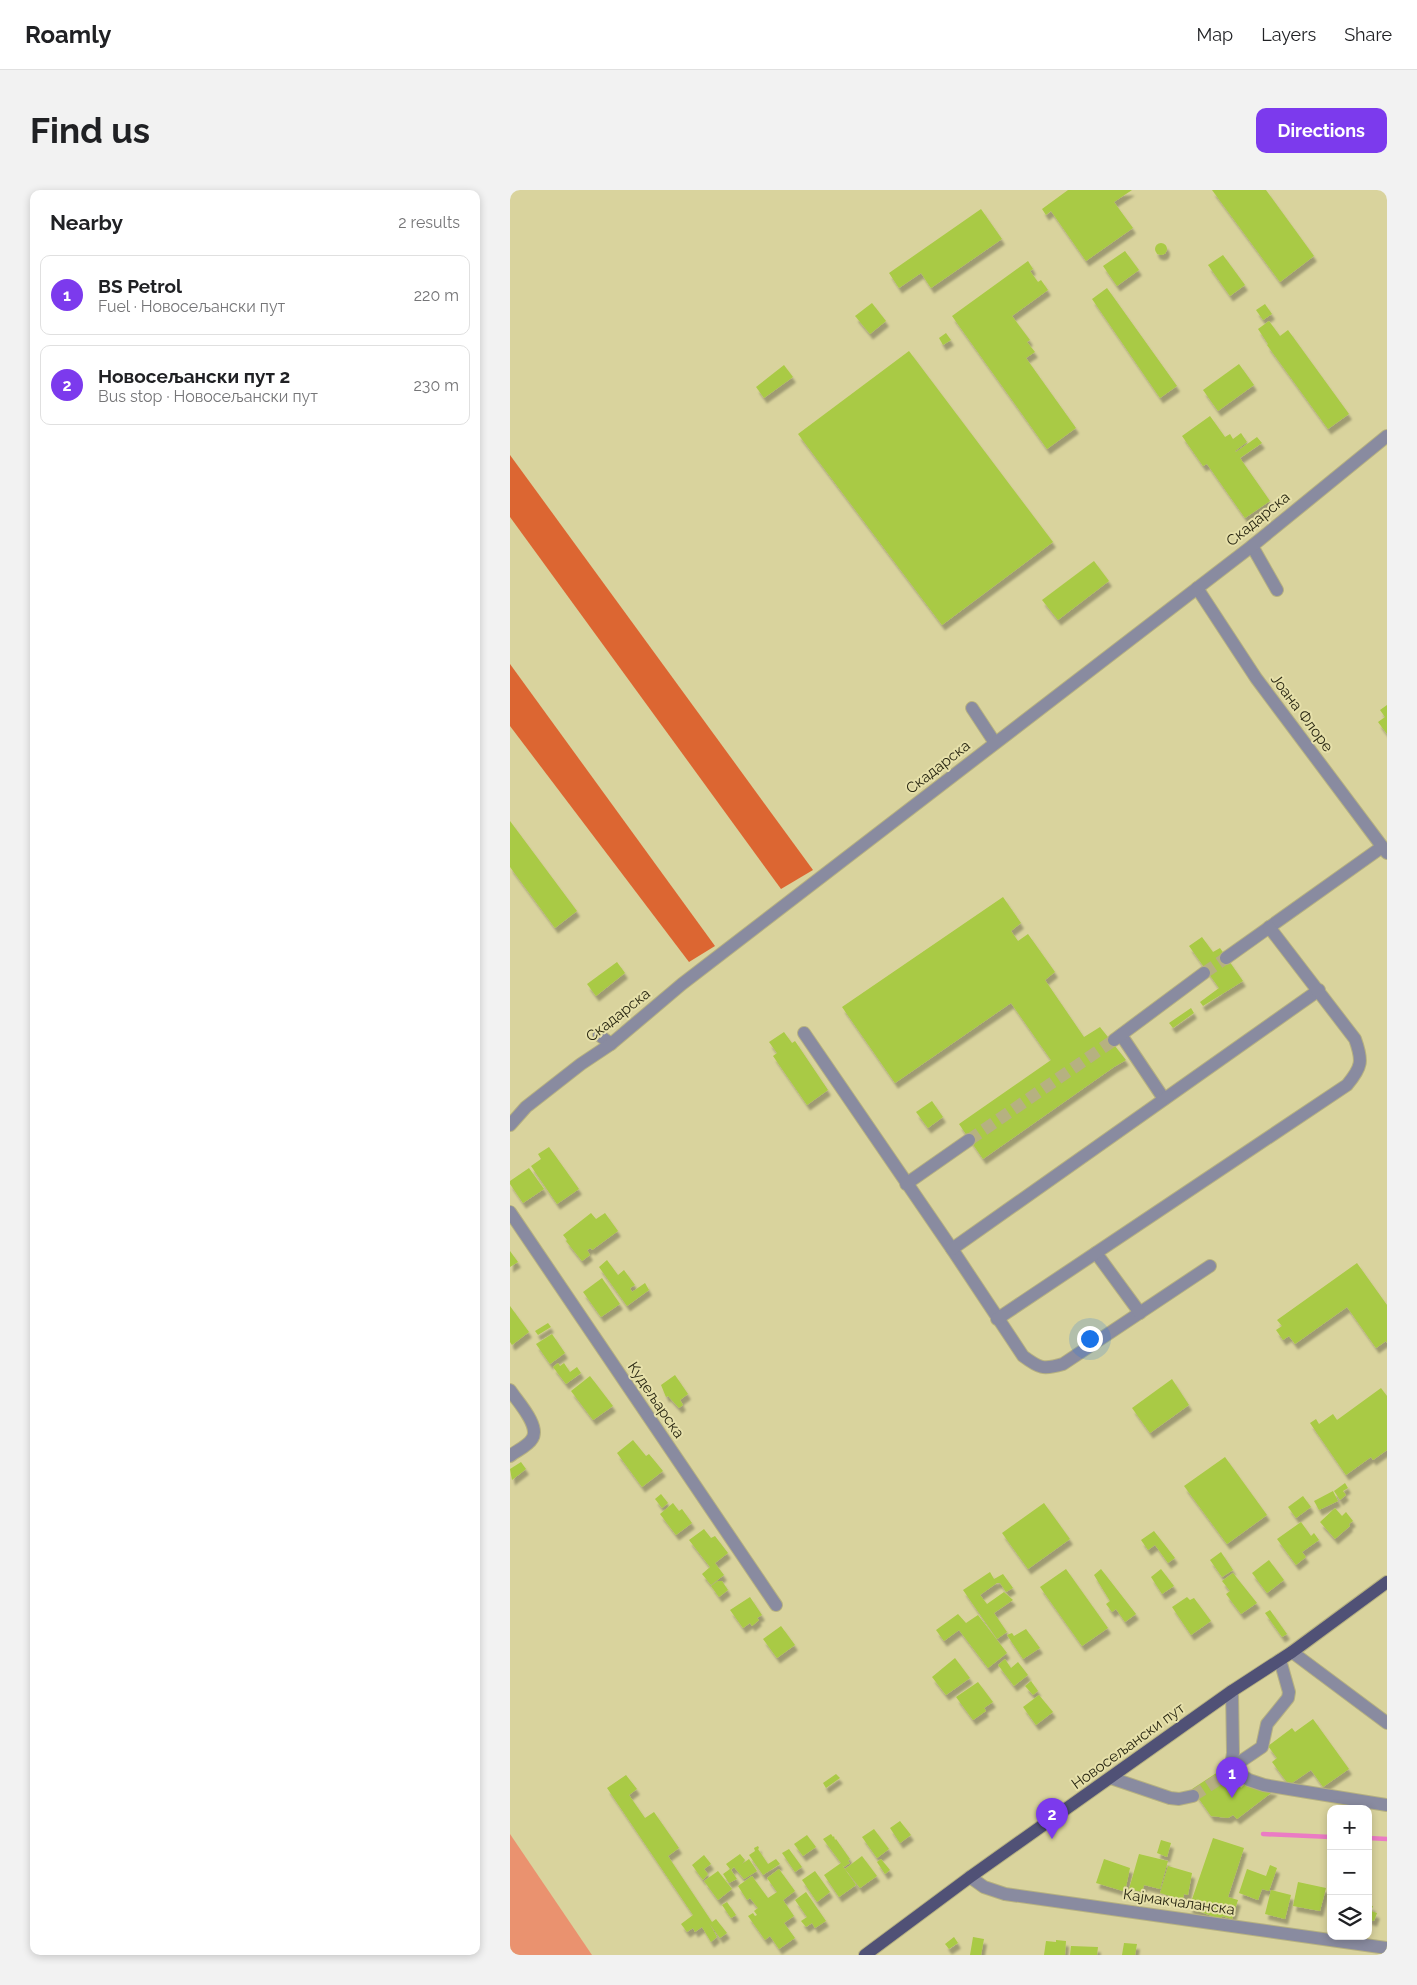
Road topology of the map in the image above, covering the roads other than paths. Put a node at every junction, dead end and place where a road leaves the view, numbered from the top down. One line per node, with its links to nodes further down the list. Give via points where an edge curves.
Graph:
1 (1387, 436): 2 (street, Скадарска)
2 (1252, 546): 3 (street, Скадарска); 4 (street)
3 (1197, 588): 6 (street, Скадарска); 7 (street, Јоана Флоре, via 1256,678)
4 (1277, 590)
5 (972, 708): 6 (street)
6 (995, 743): 14 (street, Скадарска, via 682,984)
7 (1385, 850): 8 (street)
8 (1269, 927): 9 (street); 11 (street)
9 (1226, 958)
10 (1204, 973): 15 (street, via 1117,1037)
11 (1319, 990): 15 (street); 21 (street, via 1355,1039 1359,1050 1361,1061 1357,1073 1347,1085)
12 (804, 1033): 18 (street)
13 (599, 1035): 14 (street)
14 (611, 1044): 16 (street, Скадарска, via 533,1102)
15 (1164, 1099): 20 (street)
16 (510, 1124)
17 (969, 1140): 18 (street)
18 (906, 1184): 20 (street)
19 (510, 1212): 28 (street, Кудељарска)
20 (952, 1249): 24 (street)
21 (1096, 1253): 23 (street); 24 (street)
22 (1210, 1266): 23 (street)
23 (1140, 1313): 24 (street, via 1063,1364 1048,1368 1036,1366 1023,1356)
24 (997, 1318)
25 (510, 1390): 26 (street, via 532,1422 534,1433 532,1439)
26 (510, 1456)
27 (1387, 1582): 29 (main road, Новосељански пут)
28 (776, 1605)
29 (1292, 1652): 30 (main road, Новосељански пут); 32 (street)
30 (1280, 1660): 31 (main road, Новосељански пут); 33 (street, via 1288,1698 1267,1724 1262,1747)
31 (1232, 1691): 33 (street, via 1233,1753); 34 (main road, Новосељански пут)
32 (1387, 1723)
33 (1230, 1770): 36 (street, via 1264,1785)
34 (1110, 1778): 35 (street, via 1178,1800); 37 (main road, Новосељански пут)
35 (1193, 1796)
36 (1387, 1805)
37 (970, 1877): 38 (street, Кајмакчаланска, via 984,1887 1005,1894); 39 (main road, Новосељански пут)
38 (1387, 1948)
39 (865, 1955)

